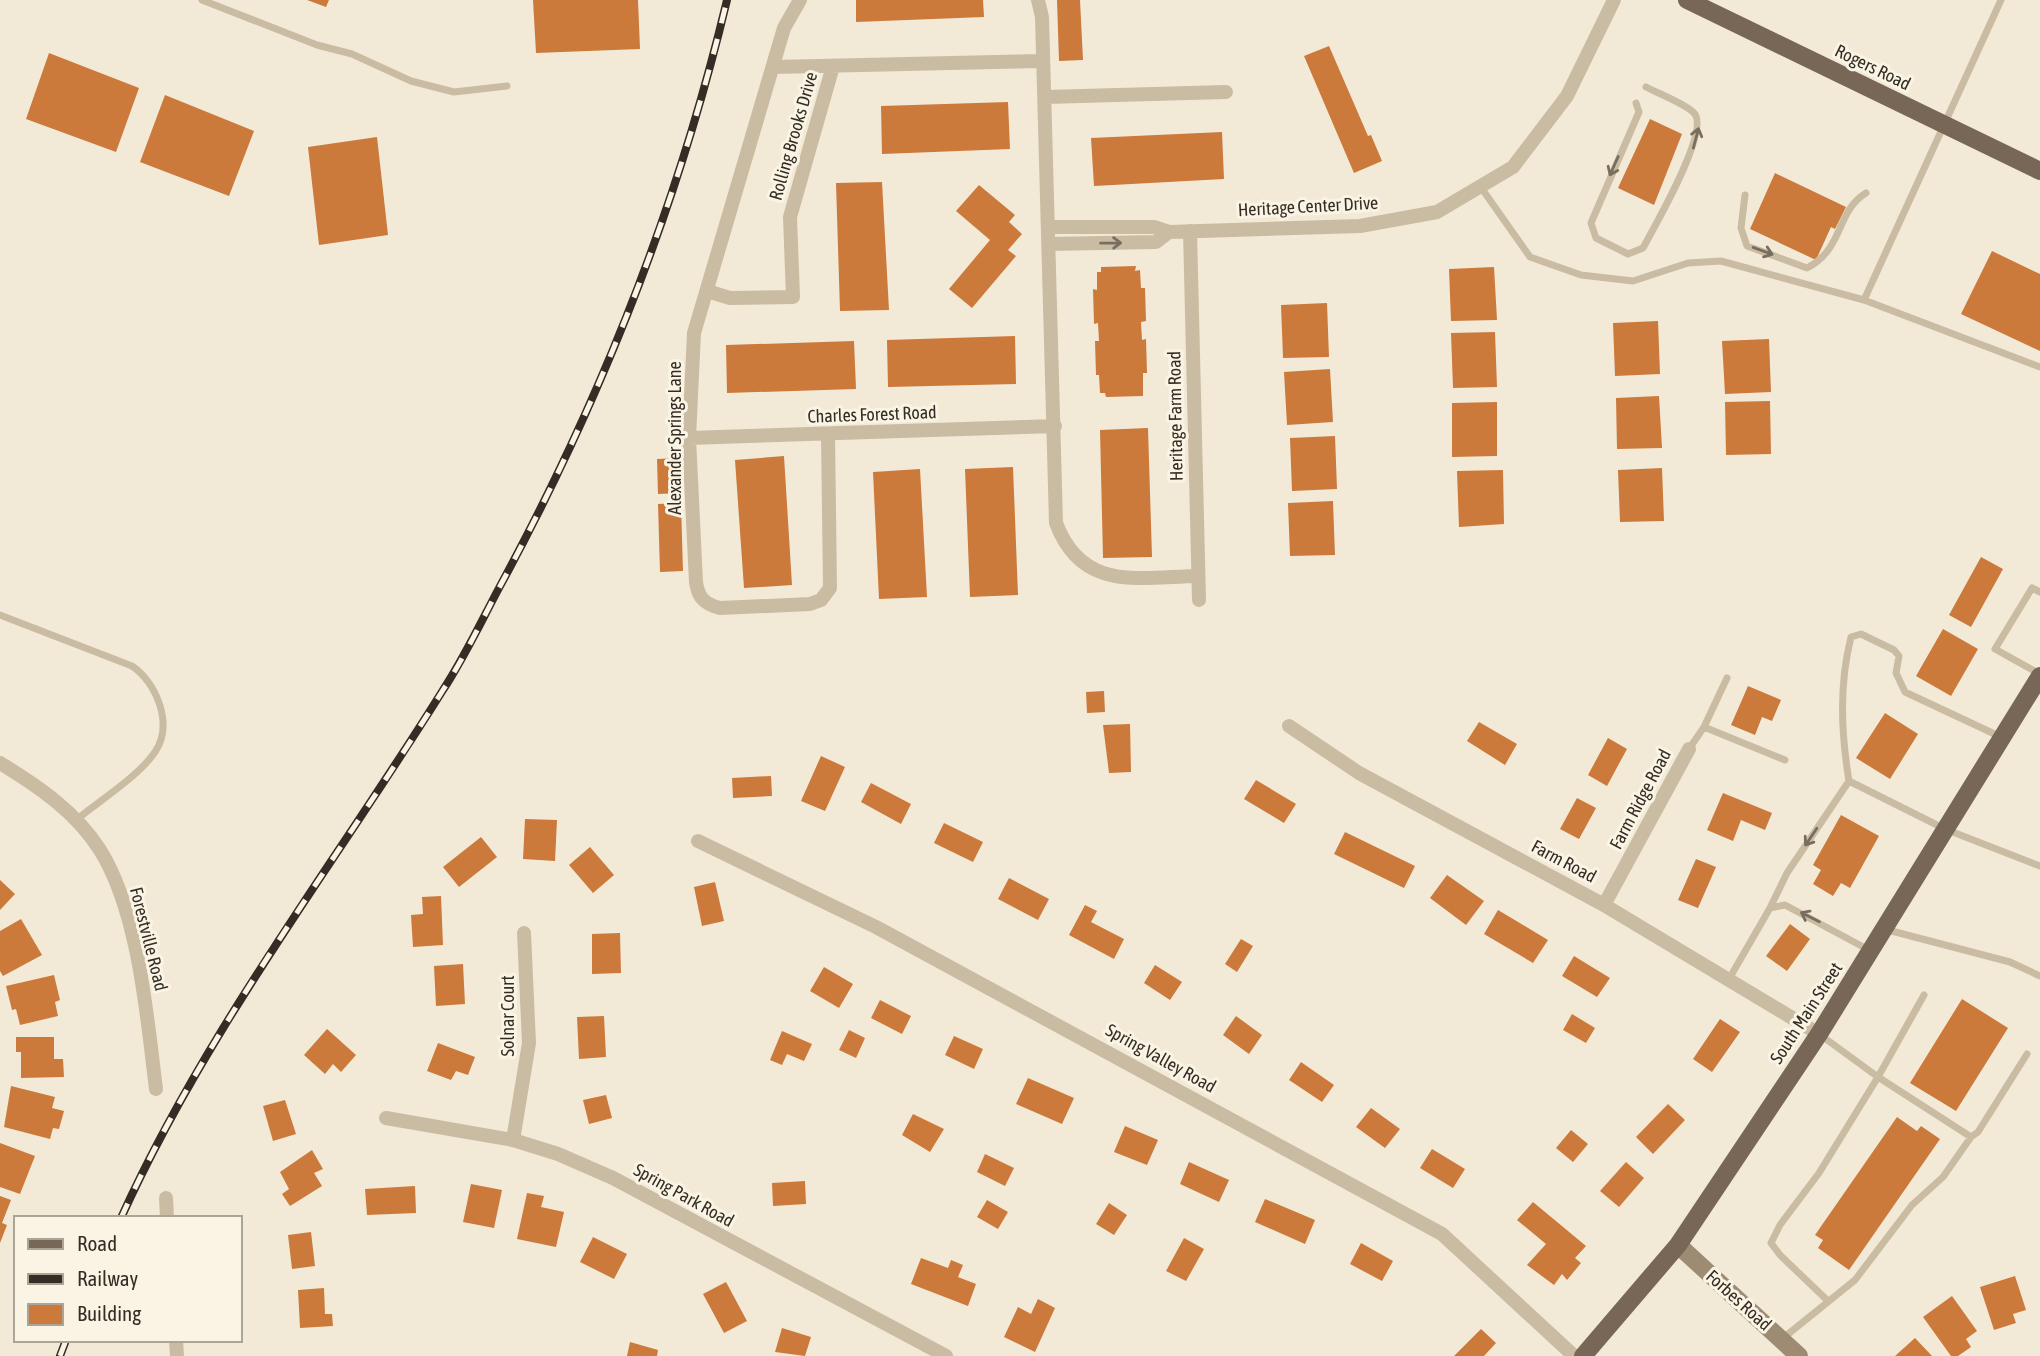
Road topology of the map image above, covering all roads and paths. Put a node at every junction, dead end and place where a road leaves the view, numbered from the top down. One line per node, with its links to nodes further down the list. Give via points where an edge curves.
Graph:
1 (202, 0): 10 (lane, via 352,54 411,81 454,92)
2 (800, 0): 9 (street, Alexander Springs Lane, via 784,29)
3 (1038, 0): 7 (street)
4 (1614, 0): 17 (street, Heritage Center Drive, via 1567,96 1513,167)
5 (1686, 0): 15 (main road, Rogers Road)
6 (2001, 0): 15 (lane)
7 (1043, 61): 8 (street, Rolling Brooks Drive); 13 (street)
8 (833, 66): 9 (street, Rolling Brooks Drive); 24 (street, Rolling Brooks Drive, via 790,217 793,297 730,298)
9 (773, 67): 24 (street, Alexander Springs Lane)
10 (508, 86)
11 (1646, 87): 14 (lane, one-way to 11, via 1639,112 1591,223 1596,238 1628,254 1643,248 1694,147 1699,123 1695,113)
12 (1226, 92): 13 (street)
13 (1045, 97): 20 (street)
14 (1636, 103)
15 (1945, 125): 16 (main road, Rogers Road); 25 (lane)
16 (2040, 171)
17 (1480, 186): 21 (street, Heritage Center Drive, via 1437,212 1360,226); 25 (lane, via 1530,257 1581,275 1633,281 1689,263 1721,261)
18 (1866, 193): 19 (lane, one-way to 18, via 1741,229 1747,246 1807,268 1824,260 1854,201)
19 (1745, 195)
20 (1048, 228): 22 (street, via 1154,227); 23 (street)
21 (1190, 231): 22 (street); 30 (street, Heritage Farm Road)
22 (1169, 232): 23 (street, one-way to 22, via 1156,242)
23 (1049, 244): 27 (street)
24 (706, 291): 29 (street, Alexander Springs Lane, via 694,333)
25 (1864, 300): 26 (lane)
26 (2040, 367)
27 (1055, 426): 28 (street, Charles Forest Road); 30 (street, via 1056,523 1063,542 1076,557 1091,570 1114,578)
28 (828, 435): 29 (street, Charles Forest Road); 29 (street, Alexander Springs Lane, via 830,588 821,600 810,604 720,608 708,605 697,594)
29 (689, 438)
30 (1198, 576): 32 (street, Heritage Farm Road)
31 (2040, 592): 34 (lane, via 2032,588 1994,649)
32 (1199, 600)
33 (0, 615): 43 (lane, via 132,666 147,676 161,707 162,734 156,752)
34 (2040, 675): 38 (main road, South Main Street)
35 (1727, 678): 37 (lane)
36 (1289, 726): 47 (street, Farm Road, via 1359,773)
37 (1704, 727): 39 (lane); 40 (lane)
38 (2001, 738): 42 (lane, via 1905,692 1896,673 1899,656 1861,634 1852,637 1844,664 1841,731); 44 (main road, South Main Street)
39 (1689, 749): 47 (street, Farm Ridge Road)
40 (1785, 760)
41 (0, 764): 43 (street, Forestville Road, via 63,806)
42 (1849, 780): 44 (lane); 48 (lane, one-way to 48, via 1787,873)
43 (76, 821): 58 (street, Forestville Road, via 100,851 122,900 144,992)
44 (1945, 829): 46 (lane); 49 (main road, South Main Street)
45 (698, 841): 68 (street, Spring Valley Road, via 876,928 1442,1234)
46 (2040, 866)
47 (1604, 905): 53 (street, Farm Road)
48 (1770, 908): 51 (lane, one-way to 48, via 1785,905); 53 (lane)
49 (1884, 929): 51 (main road, South Main Street); 52 (lane, via 2010,962)
50 (524, 933): 61 (street, Solnar Court, via 529,1042)
51 (1870, 950): 55 (main road, South Main Street)
52 (2040, 976)
53 (1729, 979): 55 (street, Farm Road)
54 (1924, 995): 57 (lane)
55 (1819, 1034): 57 (lane); 64 (main road, South Main Street)
56 (2027, 1054): 60 (lane)
57 (1878, 1077): 60 (lane); 65 (lane, via 1771,1242)
58 (156, 1089)
59 (386, 1118): 61 (street, Spring Park Road)
60 (1971, 1137): 65 (lane, via 1855,1280)
61 (513, 1140): 67 (street, Spring Park Road, via 613,1178)
62 (166, 1198): 63 (street)
63 (167, 1216)
64 (1678, 1245): 66 (street, Forbes Road); 69 (main road, South Main Street)
65 (1827, 1300): 66 (lane)
66 (1782, 1339): 70 (street, Forbes Road)
67 (946, 1356)
68 (1574, 1356)
69 (1583, 1356)
70 (1799, 1356)

